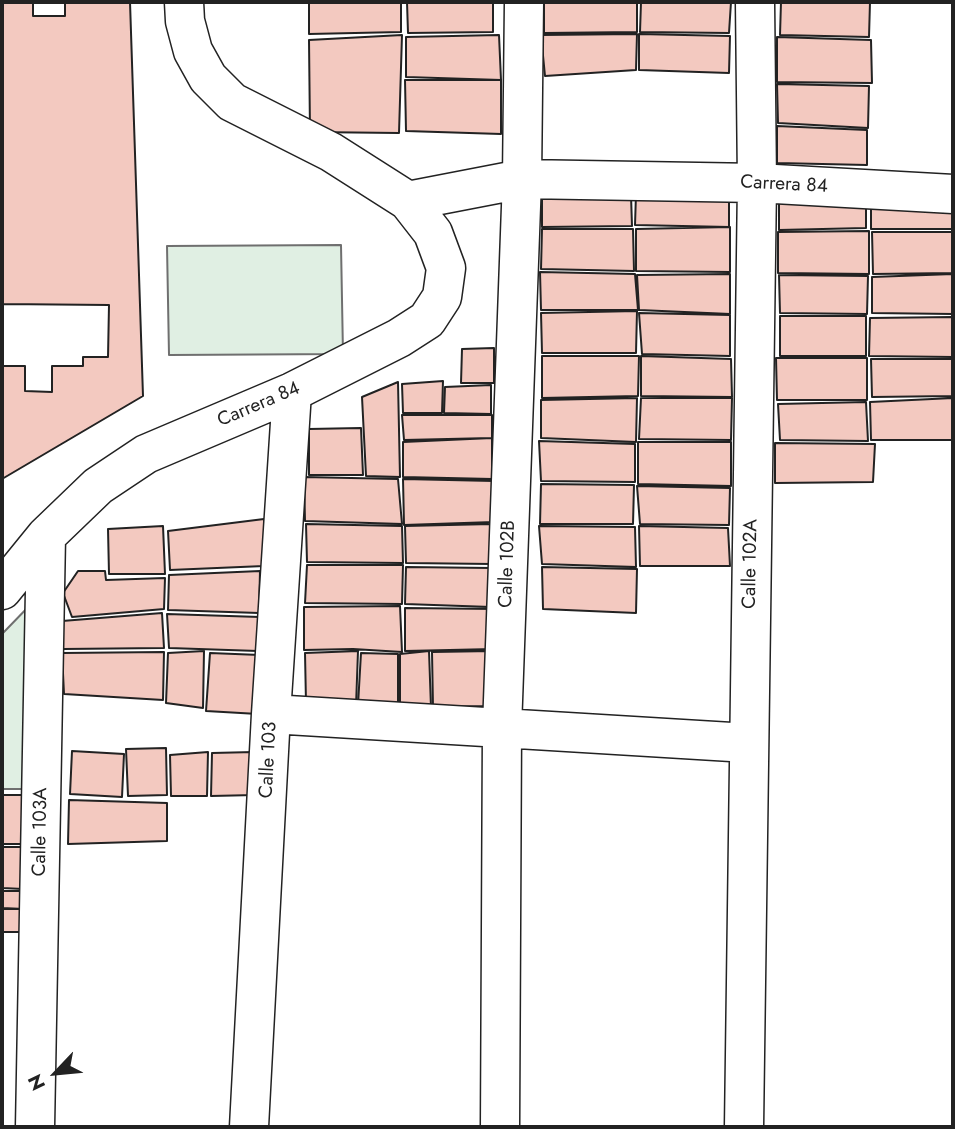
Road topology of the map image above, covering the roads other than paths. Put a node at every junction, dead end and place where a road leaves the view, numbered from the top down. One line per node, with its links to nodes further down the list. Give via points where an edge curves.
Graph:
1 (184, 2): 7 (street, Carrera 84, via 193,51 208,78 232,102 331,152)
2 (524, 2): 4 (street, Calle 102B)
3 (755, 2): 5 (street, Calle 102A)
4 (522, 179): 5 (street, Carrera 84); 7 (street, Carrera 84); 12 (street, Calle 102B)
5 (757, 183): 6 (street, Carrera 84); 13 (street, Calle 102A)
6 (953, 194)
7 (408, 201): 8 (street, Carrera 84, via 433,233 446,268 442,298 427,320 399,338)
8 (292, 392): 9 (street, Carrera 84, via 146,454 98,486); 11 (street, Calle 103)
9 (46, 536): 10 (street, Carrera 84); 14 (street, Calle 103A)
10 (2, 590)
11 (271, 714): 12 (street); 15 (street, Calle 103)
12 (502, 728): 13 (street); 16 (street, Calle 102B)
13 (748, 743): 17 (street, Calle 102A)
14 (35, 1127)
15 (249, 1127)
16 (500, 1127)
17 (744, 1127)

